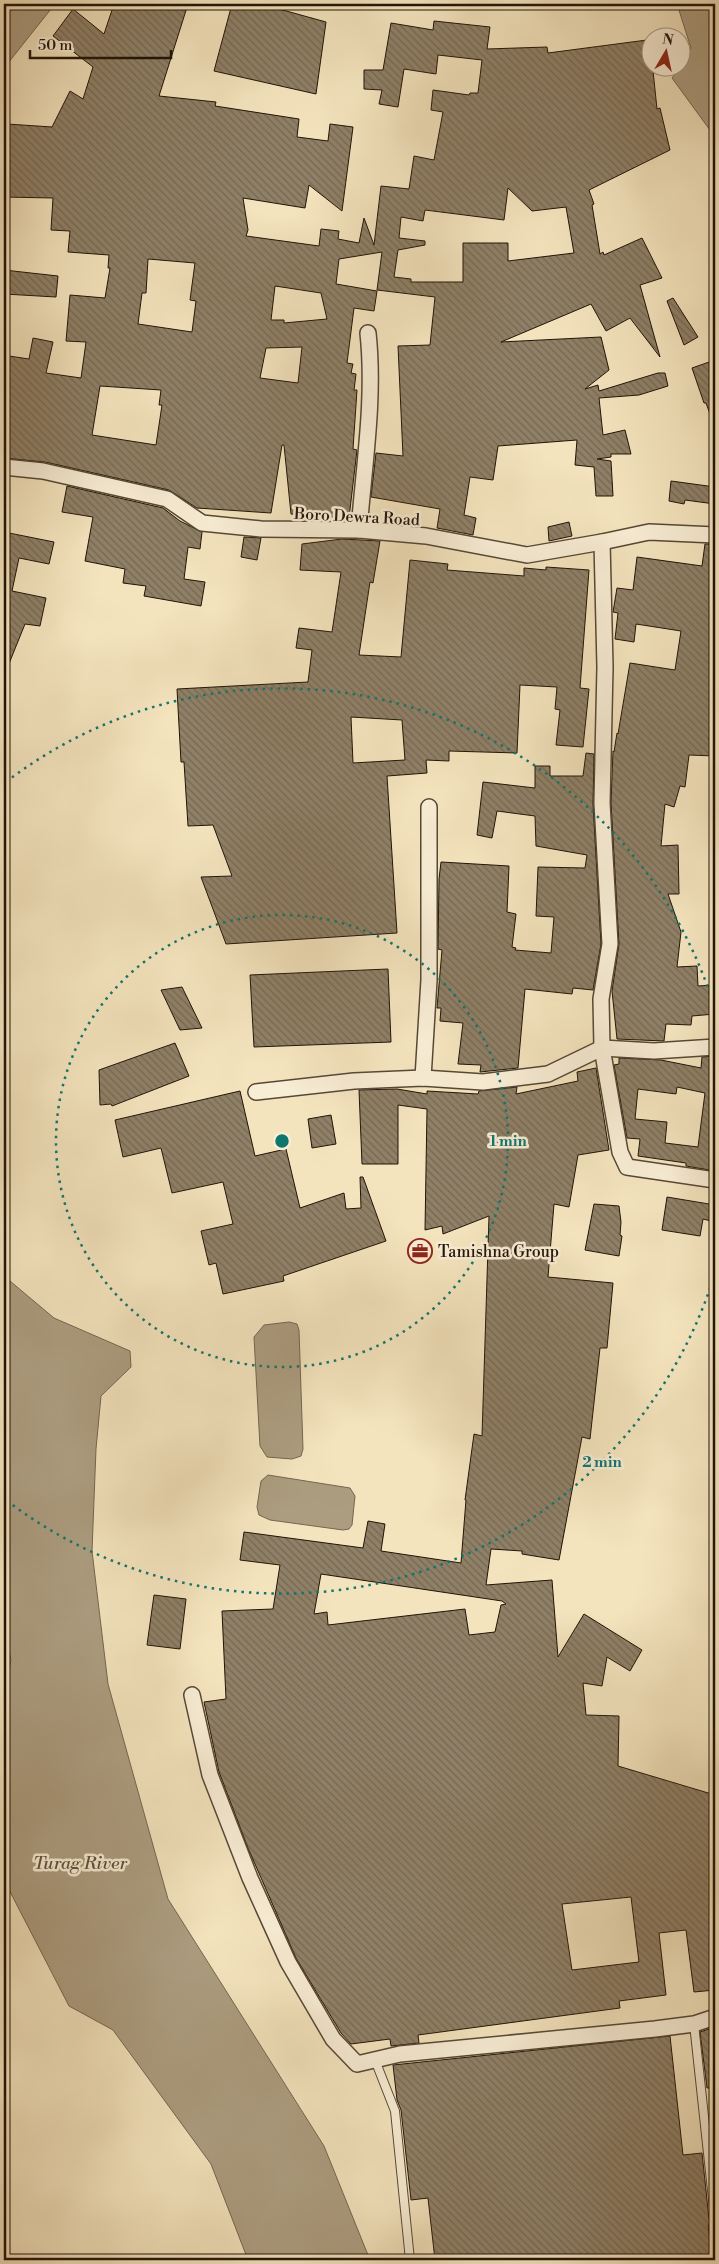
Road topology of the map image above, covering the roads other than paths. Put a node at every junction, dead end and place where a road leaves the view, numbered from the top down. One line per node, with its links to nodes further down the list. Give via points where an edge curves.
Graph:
1 (368, 333): 3 (street, via 368,415)
2 (4, 467): 3 (street, Boro Dewra Road, via 42,472 167,500 202,523 261,529)
3 (359, 530): 5 (street, Boro Dewra Road, via 426,536 527,555)
4 (715, 535): 5 (street, Boro Dewra Road, via 649,532)
5 (602, 542): 8 (street, via 605,667 602,803 610,944 600,999)
6 (429, 807): 9 (street, via 429,980)
7 (715, 1047): 8 (street, via 654,1051)
8 (602, 1048): 9 (street, via 548,1074 483,1082); 11 (street, via 620,1152 627,1167)
9 (423, 1078): 10 (street, via 354,1081)
10 (256, 1092)
11 (715, 1180)
12 (192, 1695): 15 (street, via 210,1775 250,1878 288,1962 333,2039 357,2064)
13 (715, 2018): 14 (street)
14 (694, 2024): 15 (street, via 400,2054); 16 (lane)
15 (375, 2060): 17 (lane, via 396,2111)
16 (715, 2218)
17 (410, 2260)

